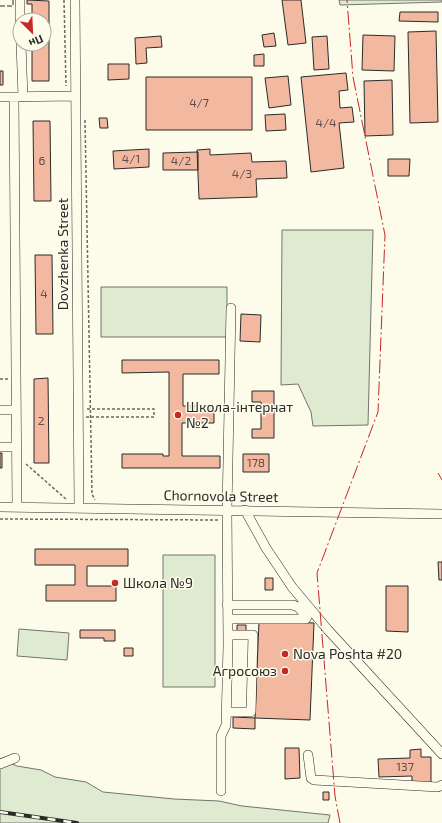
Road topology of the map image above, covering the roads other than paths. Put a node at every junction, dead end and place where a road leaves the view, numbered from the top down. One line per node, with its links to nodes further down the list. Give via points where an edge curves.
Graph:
1 (20, 0): 3 (street)
2 (75, 0): 5 (street, Dovzhenka Street)
3 (20, 12)
4 (21, 52): 7 (street)
5 (71, 96): 7 (street); 13 (street, Dovzhenka Street, via 78,413)
6 (0, 97): 7 (street)
7 (19, 97): 10 (street)
8 (231, 308): 16 (street)
9 (0, 410): 10 (street)
10 (16, 410): 12 (street)
11 (0, 447): 12 (street)
12 (17, 447): 15 (street)
13 (76, 503): 15 (street, Chornovola Street); 16 (street, Chornovola Street)
14 (0, 507): 15 (street, Chornovola Street)
15 (17, 507)
16 (227, 510): 17 (street, Chornovola Street); 19 (street)
17 (245, 510): 18 (street, Chornovola Street); 23 (street, via 292,587)
18 (442, 514)
19 (227, 605): 20 (street); 20 (street, via 293,605 307,617)
20 (228, 620): 21 (street)
21 (228, 635): 22 (street); 22 (street, via 253,635 251,712)
22 (226, 712): 28 (street, via 226,725 221,736)
23 (442, 754)
24 (308, 755): 27 (street, via 310,774 314,780 438,787)
25 (15, 758): 26 (street)
26 (0, 764)
27 (442, 785)
28 (221, 791)

